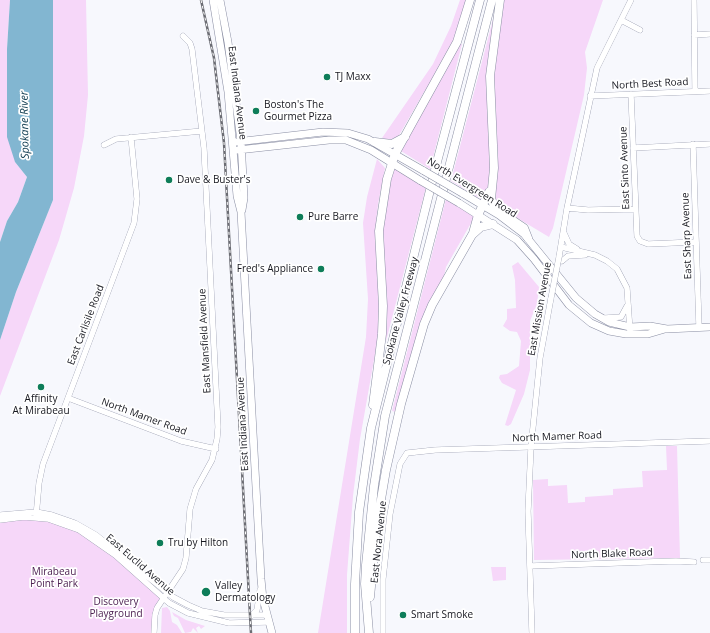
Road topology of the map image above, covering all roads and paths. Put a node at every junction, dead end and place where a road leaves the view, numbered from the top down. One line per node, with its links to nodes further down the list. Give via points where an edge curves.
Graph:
1 (213, 0): 21 (main road, East Indiana Avenue)
2 (220, 0): 21 (main road, East Indiana Avenue, via 228,42)
3 (470, 0): 19 (highway, via 457,42)
4 (480, 0): 50 (highway, Spokane Valley Freeway, via 437,162)
5 (492, 0): 67 (highway, Spokane Valley Freeway, via 385,416 374,486 366,565)
6 (500, 0): 30 (highway, via 490,76)
7 (631, 0): 9 (street, East Mission Avenue)
8 (694, 0): 12 (street)
9 (621, 20): 10 (street); 17 (street, East Mission Avenue, via 596,68)
10 (640, 30)
11 (710, 34): 12 (street)
12 (694, 35): 14 (street)
13 (183, 36): 18 (street, East Mansfield Avenue, via 190,43 192,50)
14 (695, 91): 15 (street, North Best Road); 16 (street, North Best Road)
15 (710, 91)
16 (631, 94): 17 (street, North Best Road); 26 (street, East Sinto Avenue)
17 (590, 96): 32 (street, East Mission Avenue)
18 (202, 130): 20 (street); 53 (street, East Mansfield Avenue, via 218,420)
19 (406, 136): 22 (highway, via 392,144); 28 (highway)
20 (131, 137): 25 (street, via 116,139); 49 (street, East Carlisile Road, via 137,199 134,223)
21 (237, 142): 22 (main road, North Evergreen Road, via 336,132 355,134); 27 (main road, East Indiana Avenue)
22 (375, 142): 28 (main road, North Evergreen Road)
23 (693, 144): 24 (street); 26 (street); 39 (street, East Sharp Avenue)
24 (710, 144)
25 (104, 145)
26 (633, 148): 33 (street, East Sinto Avenue)
27 (238, 150): 29 (main road, North Evergreen Road, via 346,140); 62 (main road, East Indiana Avenue, via 244,198 241,212)
28 (395, 154): 29 (highway); 31 (main road, North Evergreen Road, bridge)
29 (392, 163): 34 (main road, North Evergreen Road, bridge); 50 (highway, via 379,231 382,322)
30 (493, 177): 31 (highway); 38 (highway, via 492,203 496,209 524,228)
31 (483, 206): 34 (highway); 38 (main road, North Evergreen Road)
32 (567, 208): 33 (street); 36 (street, East Mission Avenue)
33 (635, 209): 39 (street, East Sinto Avenue, via 636,231 640,241 648,244)
34 (478, 215): 35 (main road, North Evergreen Road); 37 (highway)
35 (493, 224): 37 (highway, via 481,227); 48 (main road, North Evergreen Road, via 526,249 569,305 580,315 600,328)
36 (564, 231): 40 (street, East Mission Avenue); 41 (street, via 570,244)
37 (472, 235): 67 (highway, via 424,324 401,404 388,457 379,511 370,592)
38 (528, 238): 45 (main road, North Evergreen Road, via 576,298)
39 (696, 242): 46 (street, East Sharp Avenue)
40 (561, 247): 41 (street); 43 (street, East Mission Avenue)
41 (581, 251): 42 (street)
42 (595, 255): 43 (street, via 572,255); 44 (street, via 617,269 627,288)
43 (561, 259): 52 (street, East Mission Avenue, bridge, via 551,298 536,392)
44 (629, 302): 45 (street, via 621,317); 48 (street)
45 (602, 318): 48 (main road, North Evergreen Road)
46 (699, 327): 47 (main road, North Evergreen Road); 48 (main road, North Evergreen Road, via 667,329 650,326)
47 (710, 327)
48 (630, 331)
49 (68, 398): 53 (street, North Mamer Road, via 181,441); 56 (street, East Carlisile Road, via 43,464)
50 (372, 428): 70 (highway, Spokane Valley Freeway, via 359,512)
51 (710, 441): 52 (street, North Mamer Road)
52 (531, 447): 54 (street, North Mamer Road, via 434,450 410,452); 61 (street, East Mission Avenue, via 528,511)
53 (216, 449): 63 (street, East Mansfield Avenue, via 193,499 188,518 183,569)
54 (405, 455): 71 (street, East Nora Avenue, via 397,475 388,527 383,579)
55 (0, 515): 56 (street, East Euclid Avenue)
56 (36, 515): 57 (street, East Euclid Avenue); 63 (street, East Euclid Avenue, via 52,515 75,522 96,535); 64 (street, East Euclid Avenue, via 64,523 94,539)
57 (0, 520)
58 (703, 560): 59 (street)
59 (710, 560)
60 (694, 562): 61 (street, North Blake Road)
61 (530, 566): 72 (street, East Mission Avenue)
62 (261, 579): 65 (street, via 257,610); 66 (main road, East Indiana Avenue)
63 (168, 592): 64 (street, East Mansfield Avenue); 65 (street, East Euclid Avenue, via 202,611)
64 (164, 598): 66 (street, East Euclid Avenue, via 188,613 216,622 240,624); 68 (street, East Mansfield Avenue, via 155,612)
65 (250, 616): 66 (street, East Euclid Avenue)
66 (268, 619): 69 (main road, East Indiana Avenue)
67 (369, 632)
68 (154, 633)
69 (272, 633)
70 (355, 633)
71 (383, 633)
72 (532, 633)

